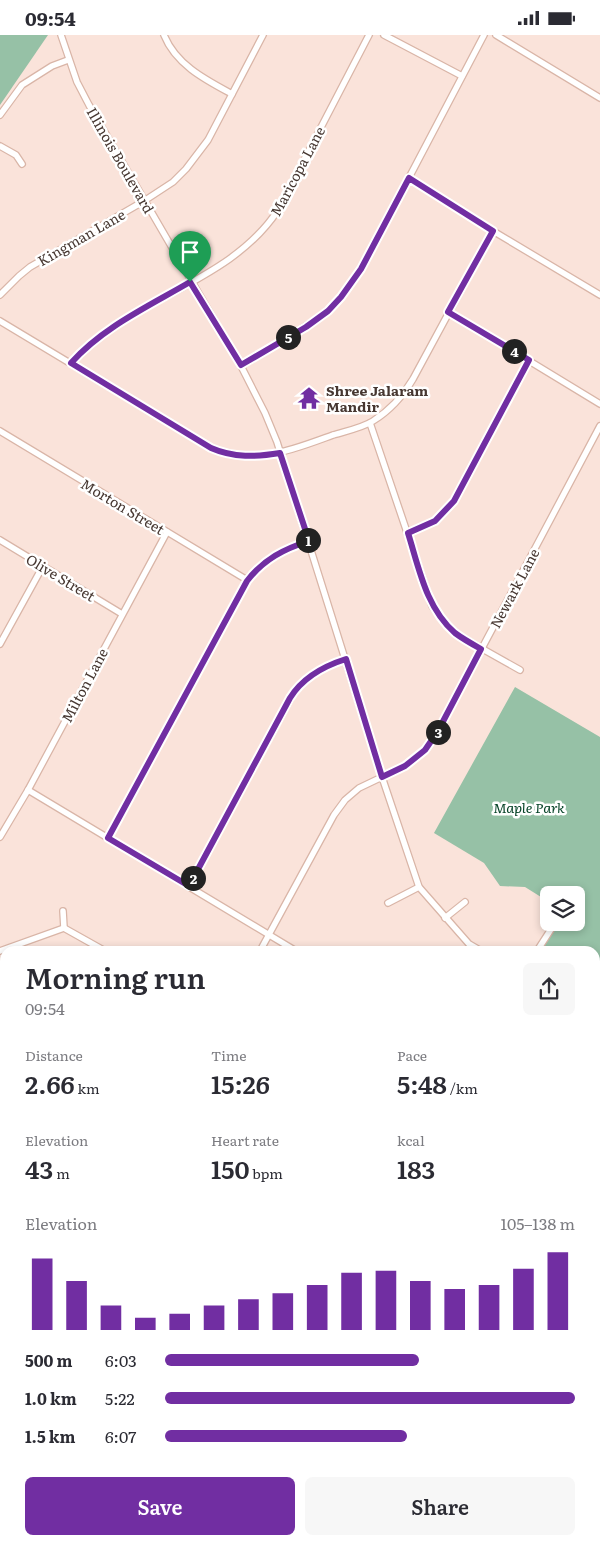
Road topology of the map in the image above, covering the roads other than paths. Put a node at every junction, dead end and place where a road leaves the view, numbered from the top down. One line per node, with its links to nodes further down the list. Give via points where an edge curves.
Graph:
1 (61, 35): 8 (street, Illinois Boulevard)
2 (164, 35): 10 (street, via 190,70)
3 (263, 35): 10 (street, Kingman Lane)
4 (369, 35): 18 (street, Maricopa Lane, via 271,220 237,254)
5 (384, 35): 9 (street)
6 (484, 35): 9 (street)
7 (496, 35): 11 (street)
8 (68, 60): 12 (street, via 22,85); 16 (street, Illinois Boulevard, via 89,105)
9 (462, 76): 15 (street)
10 (232, 94): 16 (street, Kingman Lane, via 194,161 173,182)
11 (600, 98)
12 (0, 115)
13 (0, 146): 14 (street, via 16,155)
14 (22, 164)
15 (409, 178): 17 (street); 25 (street, via 361,269 341,297 306,327)
16 (144, 201): 18 (street, Illinois Boulevard); 19 (street, Kingman Lane, via 30,267)
17 (493, 231): 20 (street); 21 (street)
18 (190, 282): 24 (street, Maricopa Lane, via 104,332); 25 (street, Illinois Boulevard)
19 (0, 295)
20 (600, 295)
21 (448, 312): 23 (street); 27 (street, via 406,389)
22 (0, 321): 24 (street)
23 (529, 360): 26 (street); 32 (street, via 454,501 435,521)
24 (71, 363): 30 (street, via 211,448 248,457)
25 (241, 365): 30 (street, Illinois Boulevard, via 268,419)
26 (600, 404)
27 (370, 423): 30 (street); 32 (street)
28 (600, 426): 39 (street, Newark Lane)
29 (0, 431): 31 (street, Morton Street)
30 (280, 453): 34 (street, Illinois Boulevard)
31 (167, 532): 36 (street, Morton Street); 37 (street, Milton Lane)
32 (408, 533): 39 (street, via 432,606 456,634)
33 (0, 541): 35 (street, Olive Street)
34 (309, 541): 36 (street, via 273,556); 40 (street, Illinois Boulevard)
35 (43, 566): 37 (street, Olive Street); 38 (street)
36 (247, 581): 45 (street)
37 (122, 614): 43 (street, Milton Lane)
38 (0, 644)
39 (481, 649): 41 (street); 42 (street, Newark Lane, via 425,750 405,766)
40 (346, 659): 42 (street, Illinois Boulevard); 46 (street, via 314,673 293,694)
41 (520, 670)
42 (382, 777): 47 (street, Illinois Boulevard); 54 (street, Newark Lane, via 359,788 340,807)
43 (28, 790): 44 (street, Milton Lane); 45 (street)
44 (0, 837)
45 (108, 838): 46 (street)
46 (189, 886): 54 (street)
47 (419, 887): 49 (street); 51 (street, Illinois Boulevard)
48 (465, 902): 51 (street)
49 (388, 903)
50 (63, 911): 52 (street)
51 (444, 918): 59 (street, Illinois Boulevard)
52 (64, 928): 55 (street); 56 (street)
53 (550, 931): 60 (street)
54 (269, 935): 57 (street, Newark Lane); 58 (street)
55 (14, 946)
56 (96, 946)
57 (263, 946)
58 (288, 946)
59 (472, 946)
60 (539, 946)

